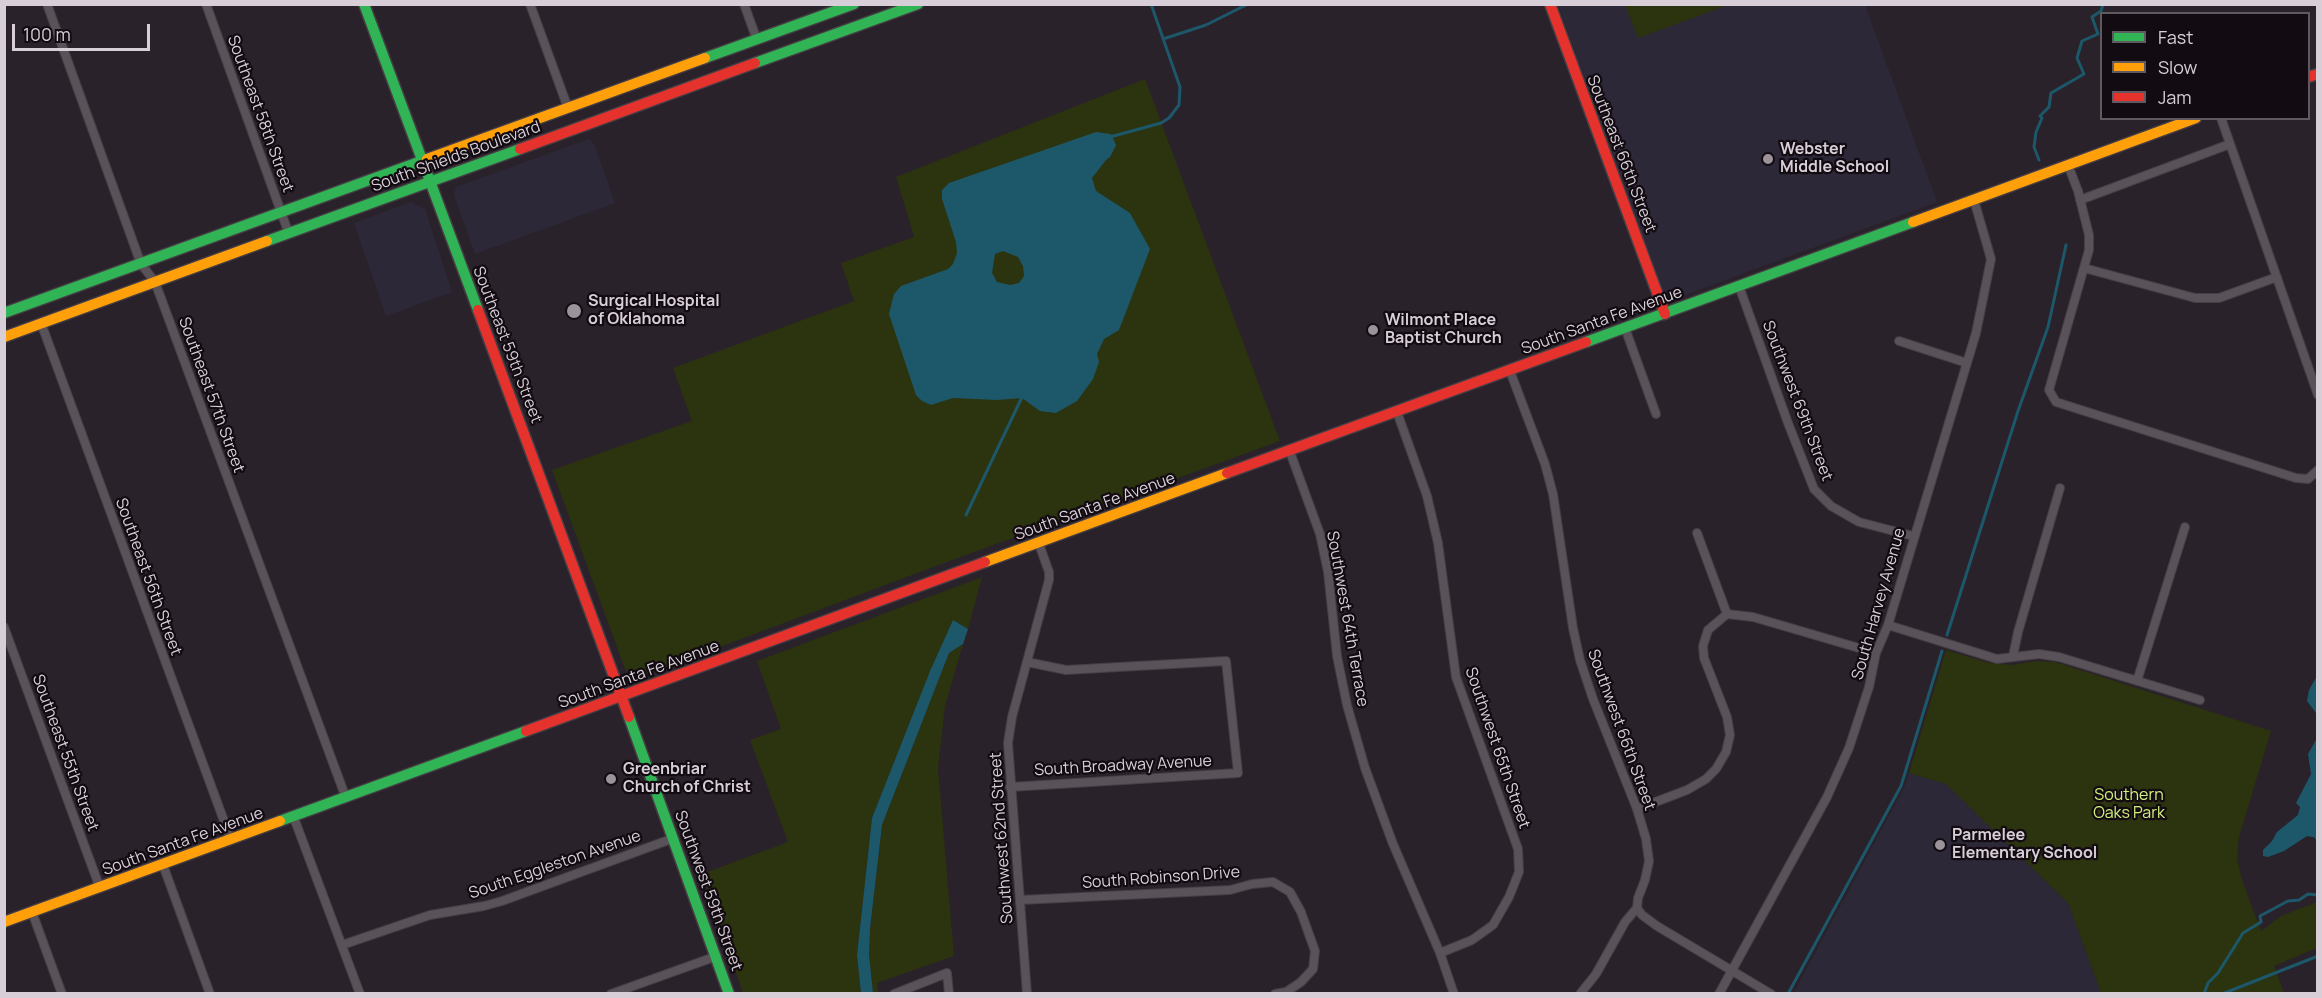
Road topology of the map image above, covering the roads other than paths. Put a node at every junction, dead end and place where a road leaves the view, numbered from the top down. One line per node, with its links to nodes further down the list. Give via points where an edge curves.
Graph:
1 (206, 4): 21 (street, Southeast 58th Street)
2 (364, 4): 16 (main road, Southeast 59th Street)
3 (530, 4): 12 (street)
4 (744, 4): 9 (street)
5 (854, 4): 9 (main road, South Shields Boulevard)
6 (918, 4): 11 (main road, South Shields Boulevard)
7 (1550, 4): 29 (main road, Southeast 66th Street)
8 (50, 5): 23 (street, Southeast 57th Street)
9 (757, 40): 10 (main road, South Shields Boulevard)
10 (686, 66): 11 (main road); 12 (main road, South Shields Boulevard)
11 (693, 86): 18 (main road, South Shields Boulevard)
12 (568, 108): 16 (main road, South Shields Boulevard)
13 (2191, 120): 17 (main road, South Santa Fe Avenue)
14 (2222, 120): 15 (street)
15 (2230, 144): 20 (street); 25 (street)
16 (422, 162): 18 (main road, Southeast 59th Street); 21 (main road, South Shields Boulevard)
17 (2068, 165): 19 (main road, South Santa Fe Avenue); 20 (street)
18 (430, 182): 22 (main road, South Shields Boulevard); 53 (main road, Southeast 59th Street)
19 (1974, 200): 27 (main road, South Santa Fe Avenue); 34 (street, South Harvey Avenue, via 1990,259)
20 (2080, 200): 24 (street, via 2089,235)
21 (281, 213): 22 (street, Southeast 58th Street); 23 (main road, South Shields Boulevard)
22 (289, 234): 26 (main road, South Shields Boulevard)
23 (141, 264): 26 (street, Southeast 57th Street); 28 (main road, South Shields Boulevard)
24 (2084, 268): 25 (street, via 2195,298 2219,298); 40 (street, via 2049,390 2056,402 2296,478 2308,479)
25 (2277, 277): 36 (street)
26 (155, 282): 30 (main road, South Shields Boulevard); 56 (street, Southeast 57th Street)
27 (1739, 286): 29 (main road, South Santa Fe Avenue); 44 (street, Southwest 69th Street, via 1814,489 1831,506 1859,522)
28 (4, 313)
29 (1665, 314): 31 (main road, South Santa Fe Avenue)
30 (41, 323): 32 (main road, South Shields Boulevard); 60 (street, Southeast 56th Street)
31 (1625, 328): 35 (main road, South Santa Fe Avenue); 38 (street)
32 (4, 337)
33 (1899, 341): 34 (street)
34 (1967, 363): 44 (street, South Harvey Avenue)
35 (1510, 371): 37 (main road, South Santa Fe Avenue); 57 (street, Southwest 66th Street, via 1553,494 1580,660)
36 (2318, 395)
37 (1396, 412): 39 (main road, South Santa Fe Avenue); 68 (street, Southwest 65th Street, via 1427,496 1438,543 1456,677 1518,849 1519,872 1493,925 1472,940)
38 (1656, 414)
39 (1290, 452): 45 (main road, South Santa Fe Avenue); 68 (street, Southwest 64th Terrace, via 1320,534 1337,656 1365,768)
40 (2318, 470)
41 (2060, 488): 50 (street)
42 (2185, 527): 52 (street)
43 (1697, 533): 46 (street)
44 (1913, 536): 47 (street, South Harvey Avenue)
45 (1039, 544): 51 (street, Southwest 62nd Street, via 1049,580); 53 (main road, South Santa Fe Avenue)
46 (1727, 614): 49 (street, via 1753,617); 57 (street, via 1708,630 1703,646 1727,717 1730,735 1726,752 1706,779)
47 (1888, 625): 49 (street, South Harvey Avenue); 50 (street, via 1997,659)
48 (4, 627): 62 (street, Southeast 55th Street)
49 (1876, 653): 70 (street, South Harvey Avenue, via 1849,748 1827,797)
50 (2013, 656): 52 (street, via 2059,657)
51 (1027, 662): 55 (street, Southwest 62nd Street, via 1009,730); 55 (street, South Broadway Avenue, via 1066,670 1226,661 1238,773)
52 (2137, 681): 54 (street)
53 (622, 697): 56 (main road, South Santa Fe Avenue); 59 (main road, Southwest 59th Street)
54 (2200, 700)
55 (1010, 787): 63 (street, Southwest 62nd Street)
56 (346, 798): 58 (main road, South Santa Fe Avenue)
57 (1637, 809): 64 (street, Southwest 66th Street, via 1649,861)
58 (294, 818): 60 (main road, South Santa Fe Avenue); 67 (street)
59 (674, 838): 67 (street, South Eggleston Avenue, via 502,901 430,915); 69 (main road, Southwest 59th Street)
60 (231, 840): 61 (main road, South Santa Fe Avenue)
61 (163, 865): 62 (main road, South Santa Fe Avenue); 72 (street)
62 (100, 888): 65 (main road, South Santa Fe Avenue)
63 (1020, 900): 78 (street, Southwest 62nd Street); 79 (street, South Robinson Drive, via 1230,890 1273,882 1290,892 1315,951 1313,969 1301,982 1286,992)
64 (1637, 908): 70 (street, via 1657,926); 81 (street)
65 (32, 912): 66 (main road, South Santa Fe Avenue); 71 (street)
66 (4, 922)
67 (342, 945): 73 (street)
68 (1440, 953): 80 (street, Southwest 64th Terrace)
69 (717, 956): 74 (street); 75 (main road, Southwest 59th Street)
70 (1731, 971): 82 (street, South Harvey Avenue); 83 (street)
71 (62, 993)
72 (210, 993)
73 (360, 993)
74 (611, 993)
75 (729, 993)
76 (894, 993): 77 (street, via 947,973)
77 (949, 993)
78 (1027, 993)
79 (1275, 993)
80 (1454, 993)
81 (1580, 993)
82 (1719, 993)
83 (1771, 993)

